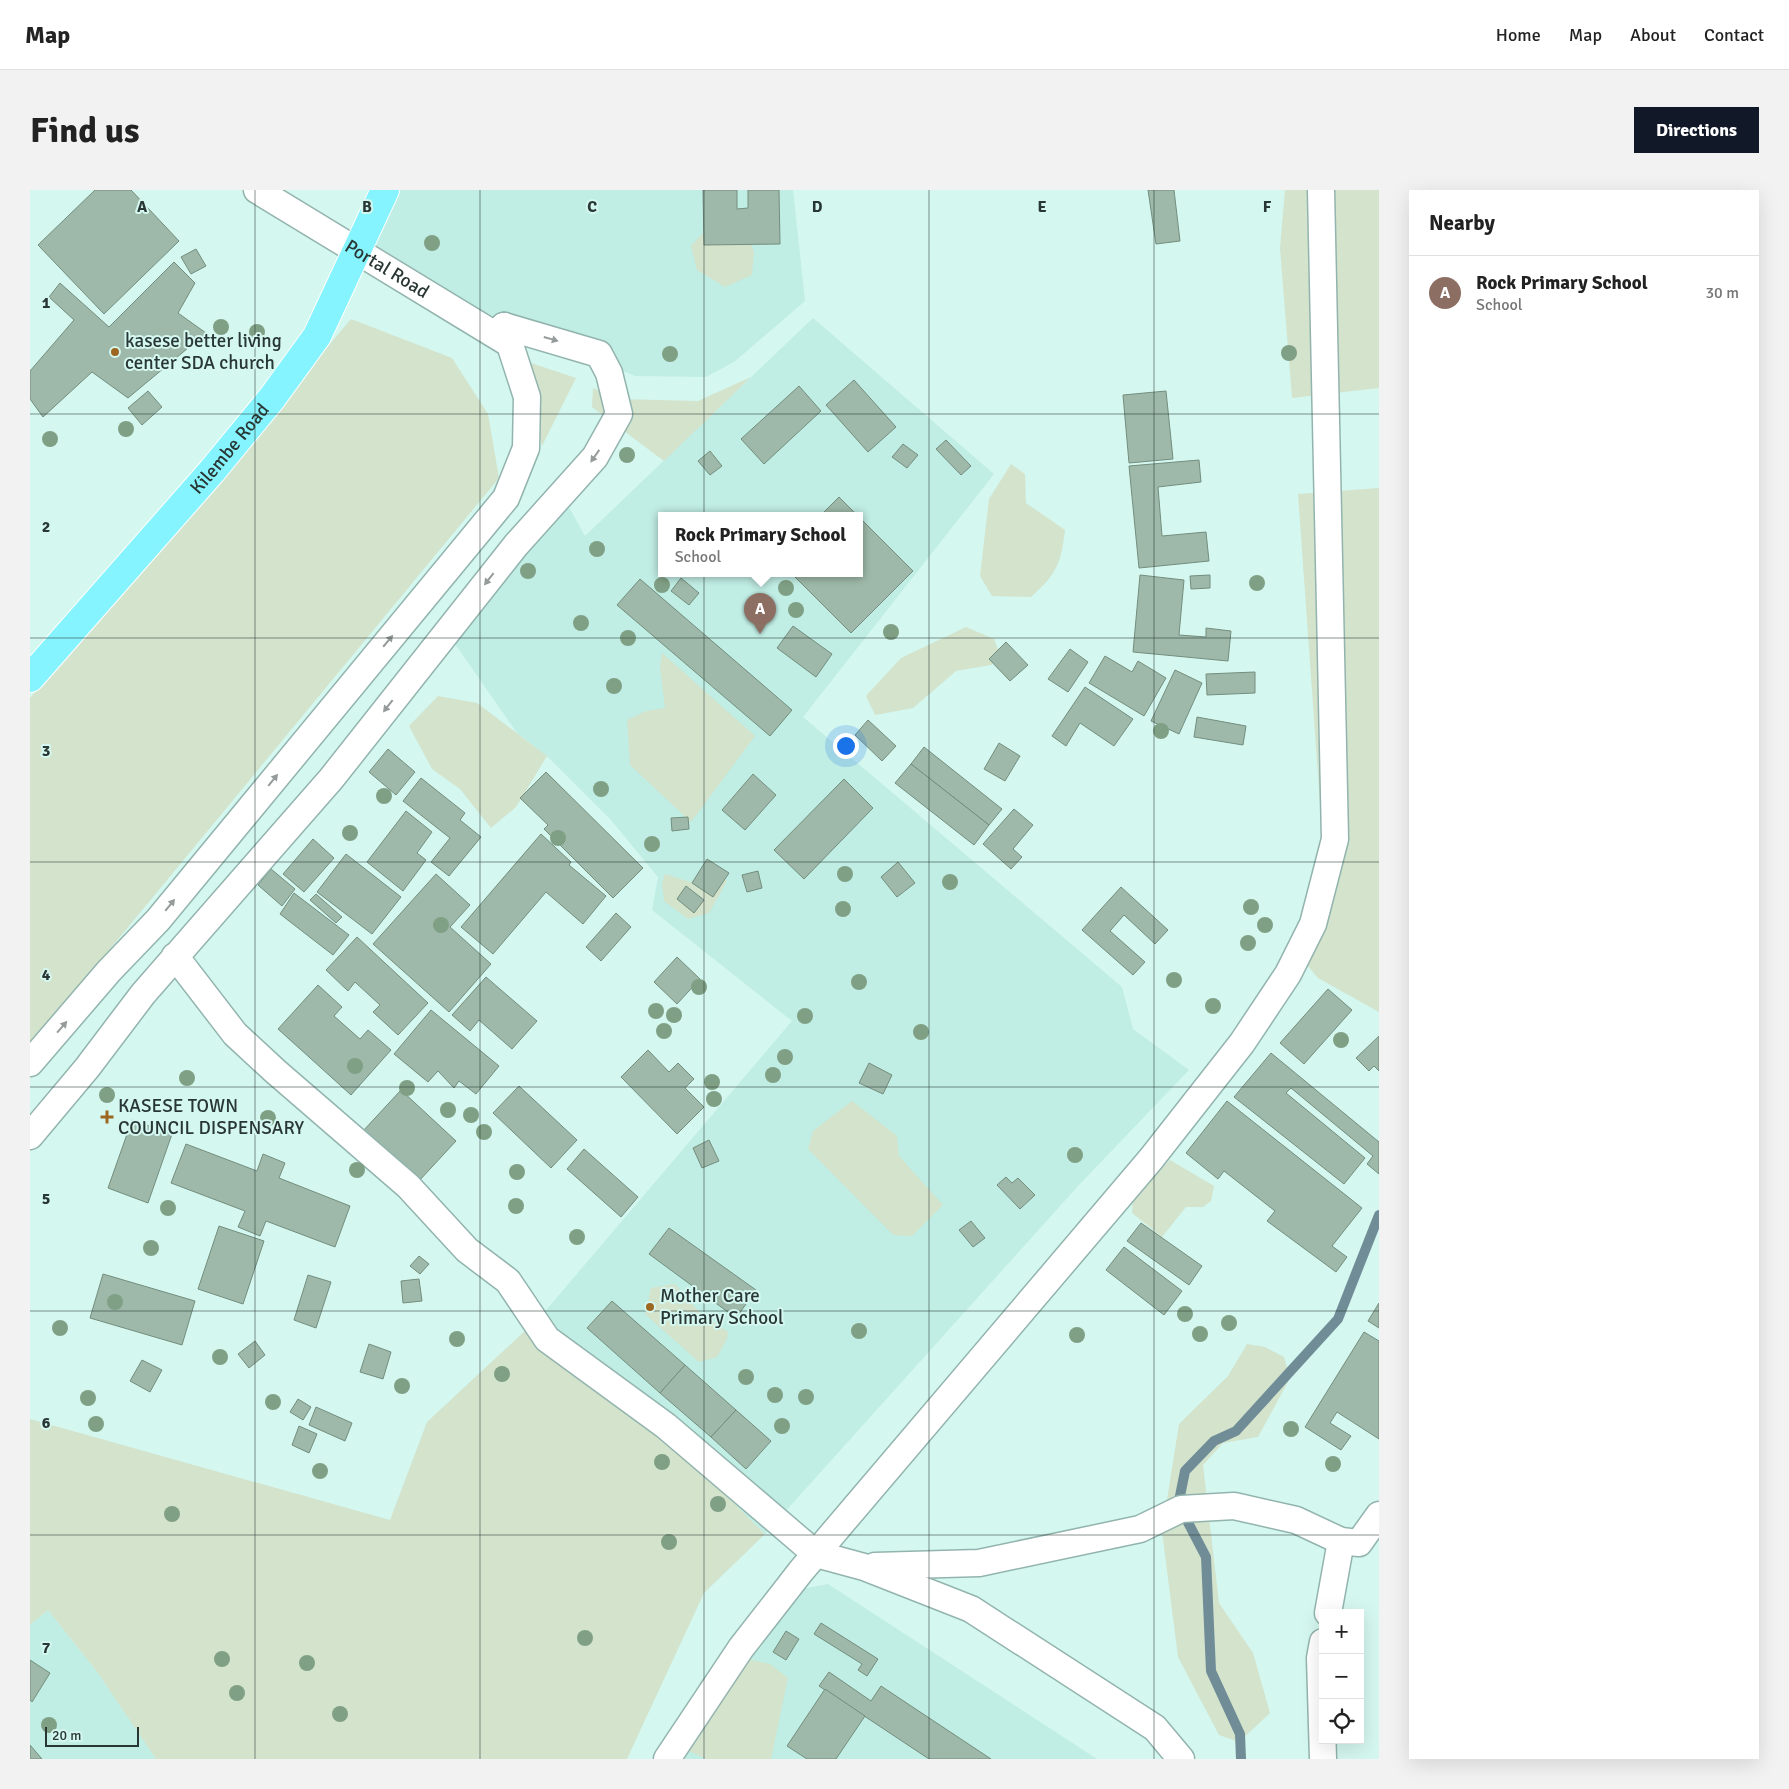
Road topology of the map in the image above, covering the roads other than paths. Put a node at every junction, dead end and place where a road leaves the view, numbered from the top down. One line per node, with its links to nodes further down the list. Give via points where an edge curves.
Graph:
1 (257, 190): 4 (street, Portal Road)
2 (385, 190): 4 (main road, Kilembe Road)
3 (1321, 190): 12 (street, via 1336,839 1313,924 1288,974 1242,1042 1157,1151)
4 (356, 250): 5 (street, Portal Road, via 505,341); 6 (main road, Kilembe Road, via 317,336 272,398)
5 (504, 326): 7 (street, one-way to 7, via 599,354 609,373 620,414 595,457 516,545 331,778); 8 (street, one-way to 5, via 109,970 158,920 506,498 526,448 527,397)
6 (30, 678)
7 (175, 956): 9 (street); 12 (street, via 235,1034 408,1186 468,1250 508,1281 547,1339 666,1426)
8 (30, 1063)
9 (30, 1136)
10 (1379, 1515): 11 (street, via 1359,1544)
11 (1341, 1541): 13 (street, via 1296,1520 1234,1506 1181,1509 1140,1529 979,1563); 14 (street)
12 (816, 1554): 13 (street); 16 (street, via 740,1648)
13 (864, 1567): 17 (street, via 971,1610 1155,1728)
14 (1329, 1609)
15 (1321, 1654): 18 (street)
16 (667, 1759)
17 (1181, 1759)
18 (1323, 1759)

